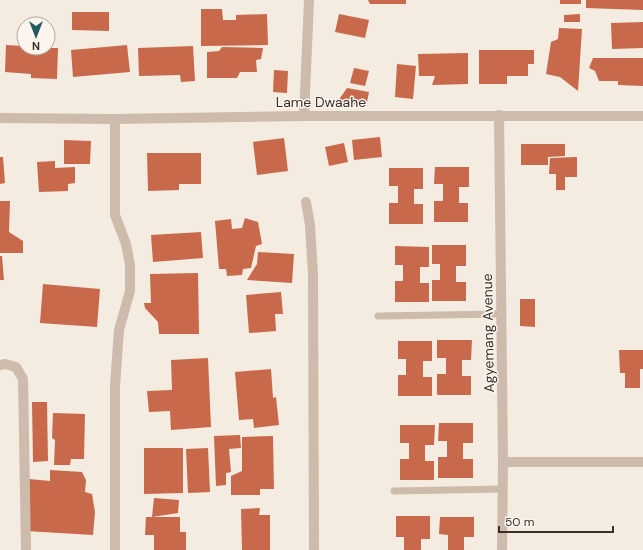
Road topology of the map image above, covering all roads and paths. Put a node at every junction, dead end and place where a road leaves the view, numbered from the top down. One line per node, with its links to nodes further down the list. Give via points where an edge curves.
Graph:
1 (309, 0): 3 (street)
2 (499, 115): 3 (street, Lame Dwaahe); 4 (street, Lame Dwaahe); 8 (street, Agyemang Avenue)
3 (304, 116): 6 (street, Lame Dwaahe)
4 (643, 116)
5 (0, 118): 6 (street, Lame Dwaahe)
6 (115, 119): 16 (street, via 115,216 126,244 130,265 130,291 119,330 116,379)
7 (306, 202): 17 (street, via 313,274)
8 (502, 314): 9 (lane); 11 (street, Agyemang Avenue)
9 (378, 316)
10 (0, 365): 15 (street, via 16,367 23,379)
11 (503, 462): 12 (street); 13 (street, Agyemang Avenue)
12 (643, 462)
13 (503, 488): 14 (lane); 18 (street, Agyemang Avenue)
14 (394, 491)
15 (26, 550)
16 (115, 550)
17 (314, 550)
18 (502, 550)

